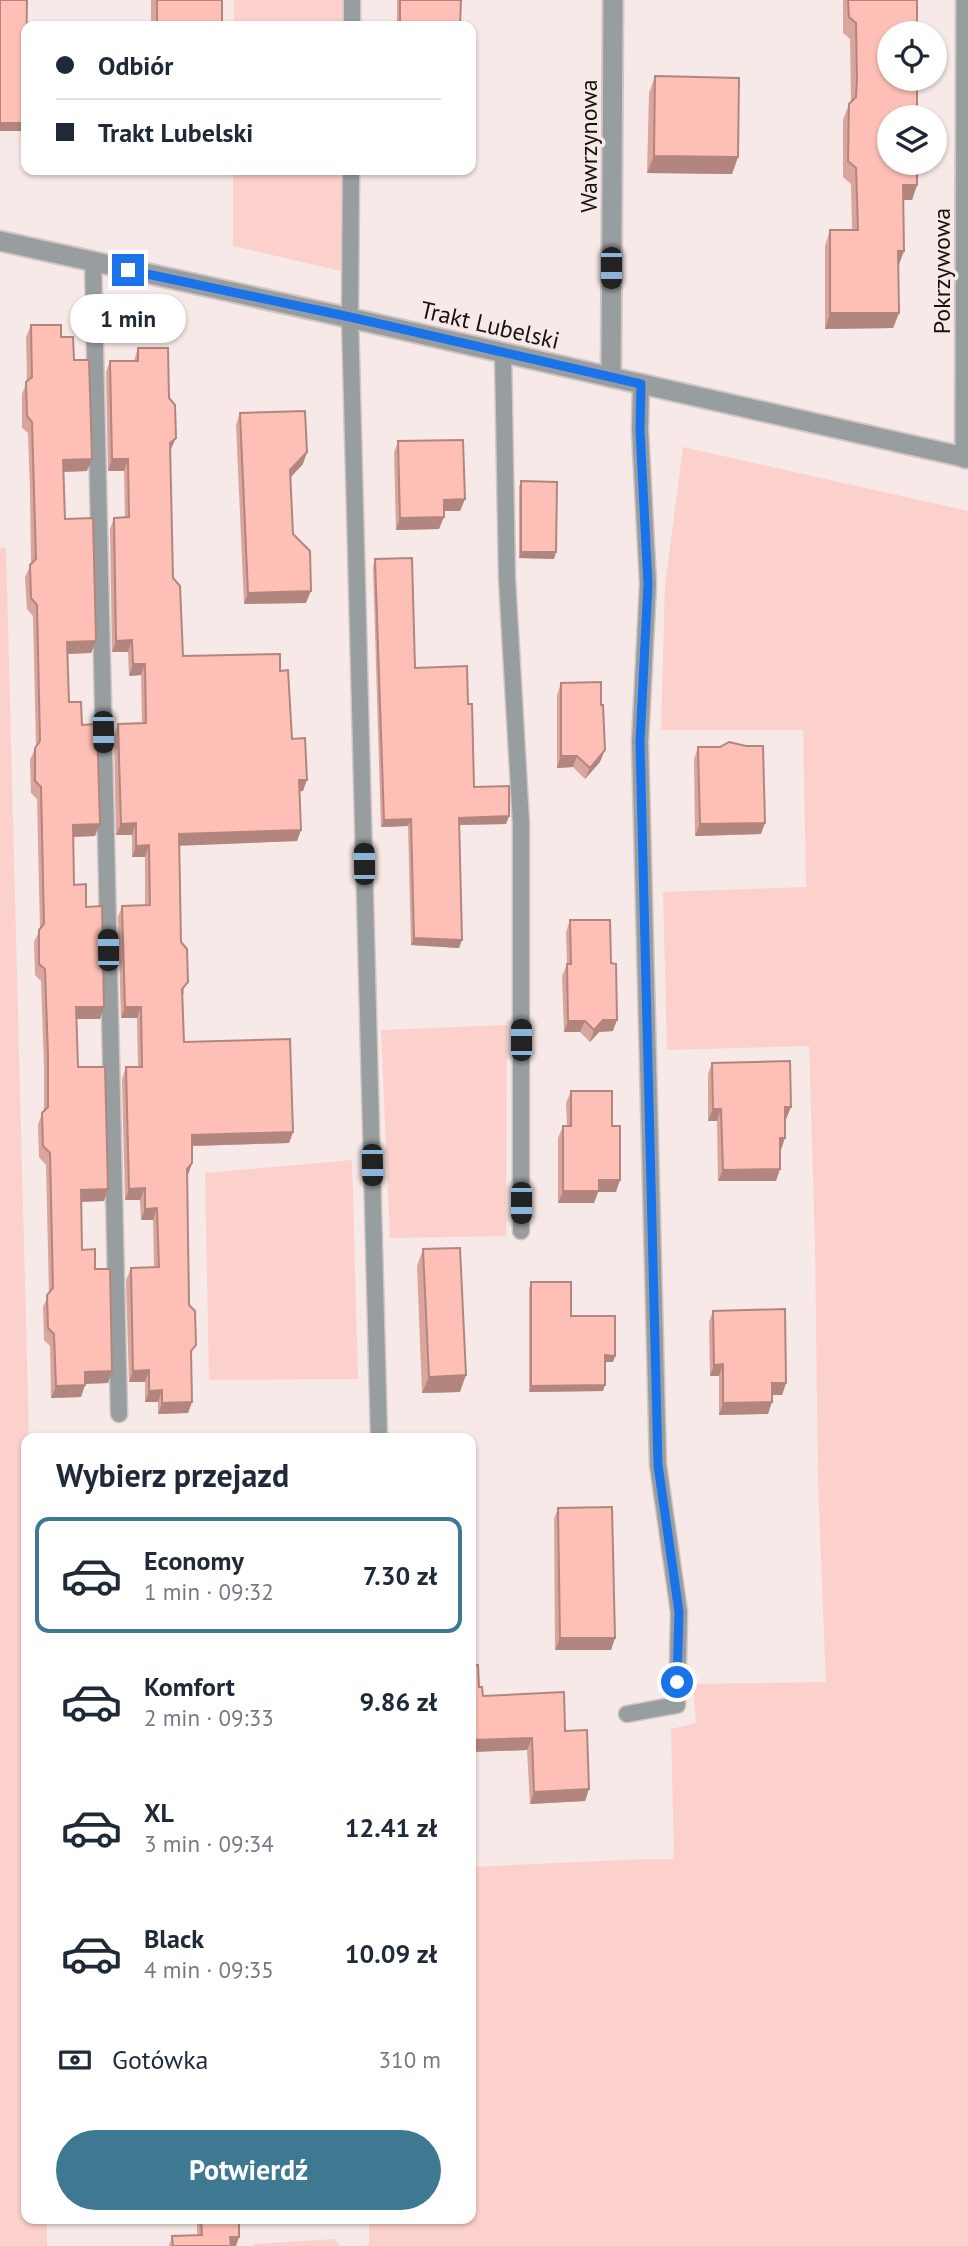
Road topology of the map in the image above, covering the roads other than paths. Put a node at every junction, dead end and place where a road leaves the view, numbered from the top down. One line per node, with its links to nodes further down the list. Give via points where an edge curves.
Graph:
1 (352, 0): 4 (lane)
2 (613, 0): 10 (street, Wawrzynowa)
3 (966, 0): 12 (street, Pokrzywowa)
4 (352, 21)
5 (351, 175): 8 (lane)
6 (0, 242): 7 (street, Trakt Lubelski)
7 (93, 262): 8 (street, Trakt Lubelski); 14 (lane)
8 (350, 317): 9 (street, Trakt Lubelski); 15 (lane)
9 (503, 353): 10 (street, Trakt Lubelski); 13 (lane, via 508,579 521,823)
10 (611, 377): 11 (street, Trakt Lubelski)
11 (641, 384): 12 (street, Trakt Lubelski); 16 (lane, via 648,584 640,742 658,1465 679,1612 677,1705)
12 (966, 458)
13 (521, 1230)
14 (119, 1415)
15 (379, 1433)
16 (627, 1713)

